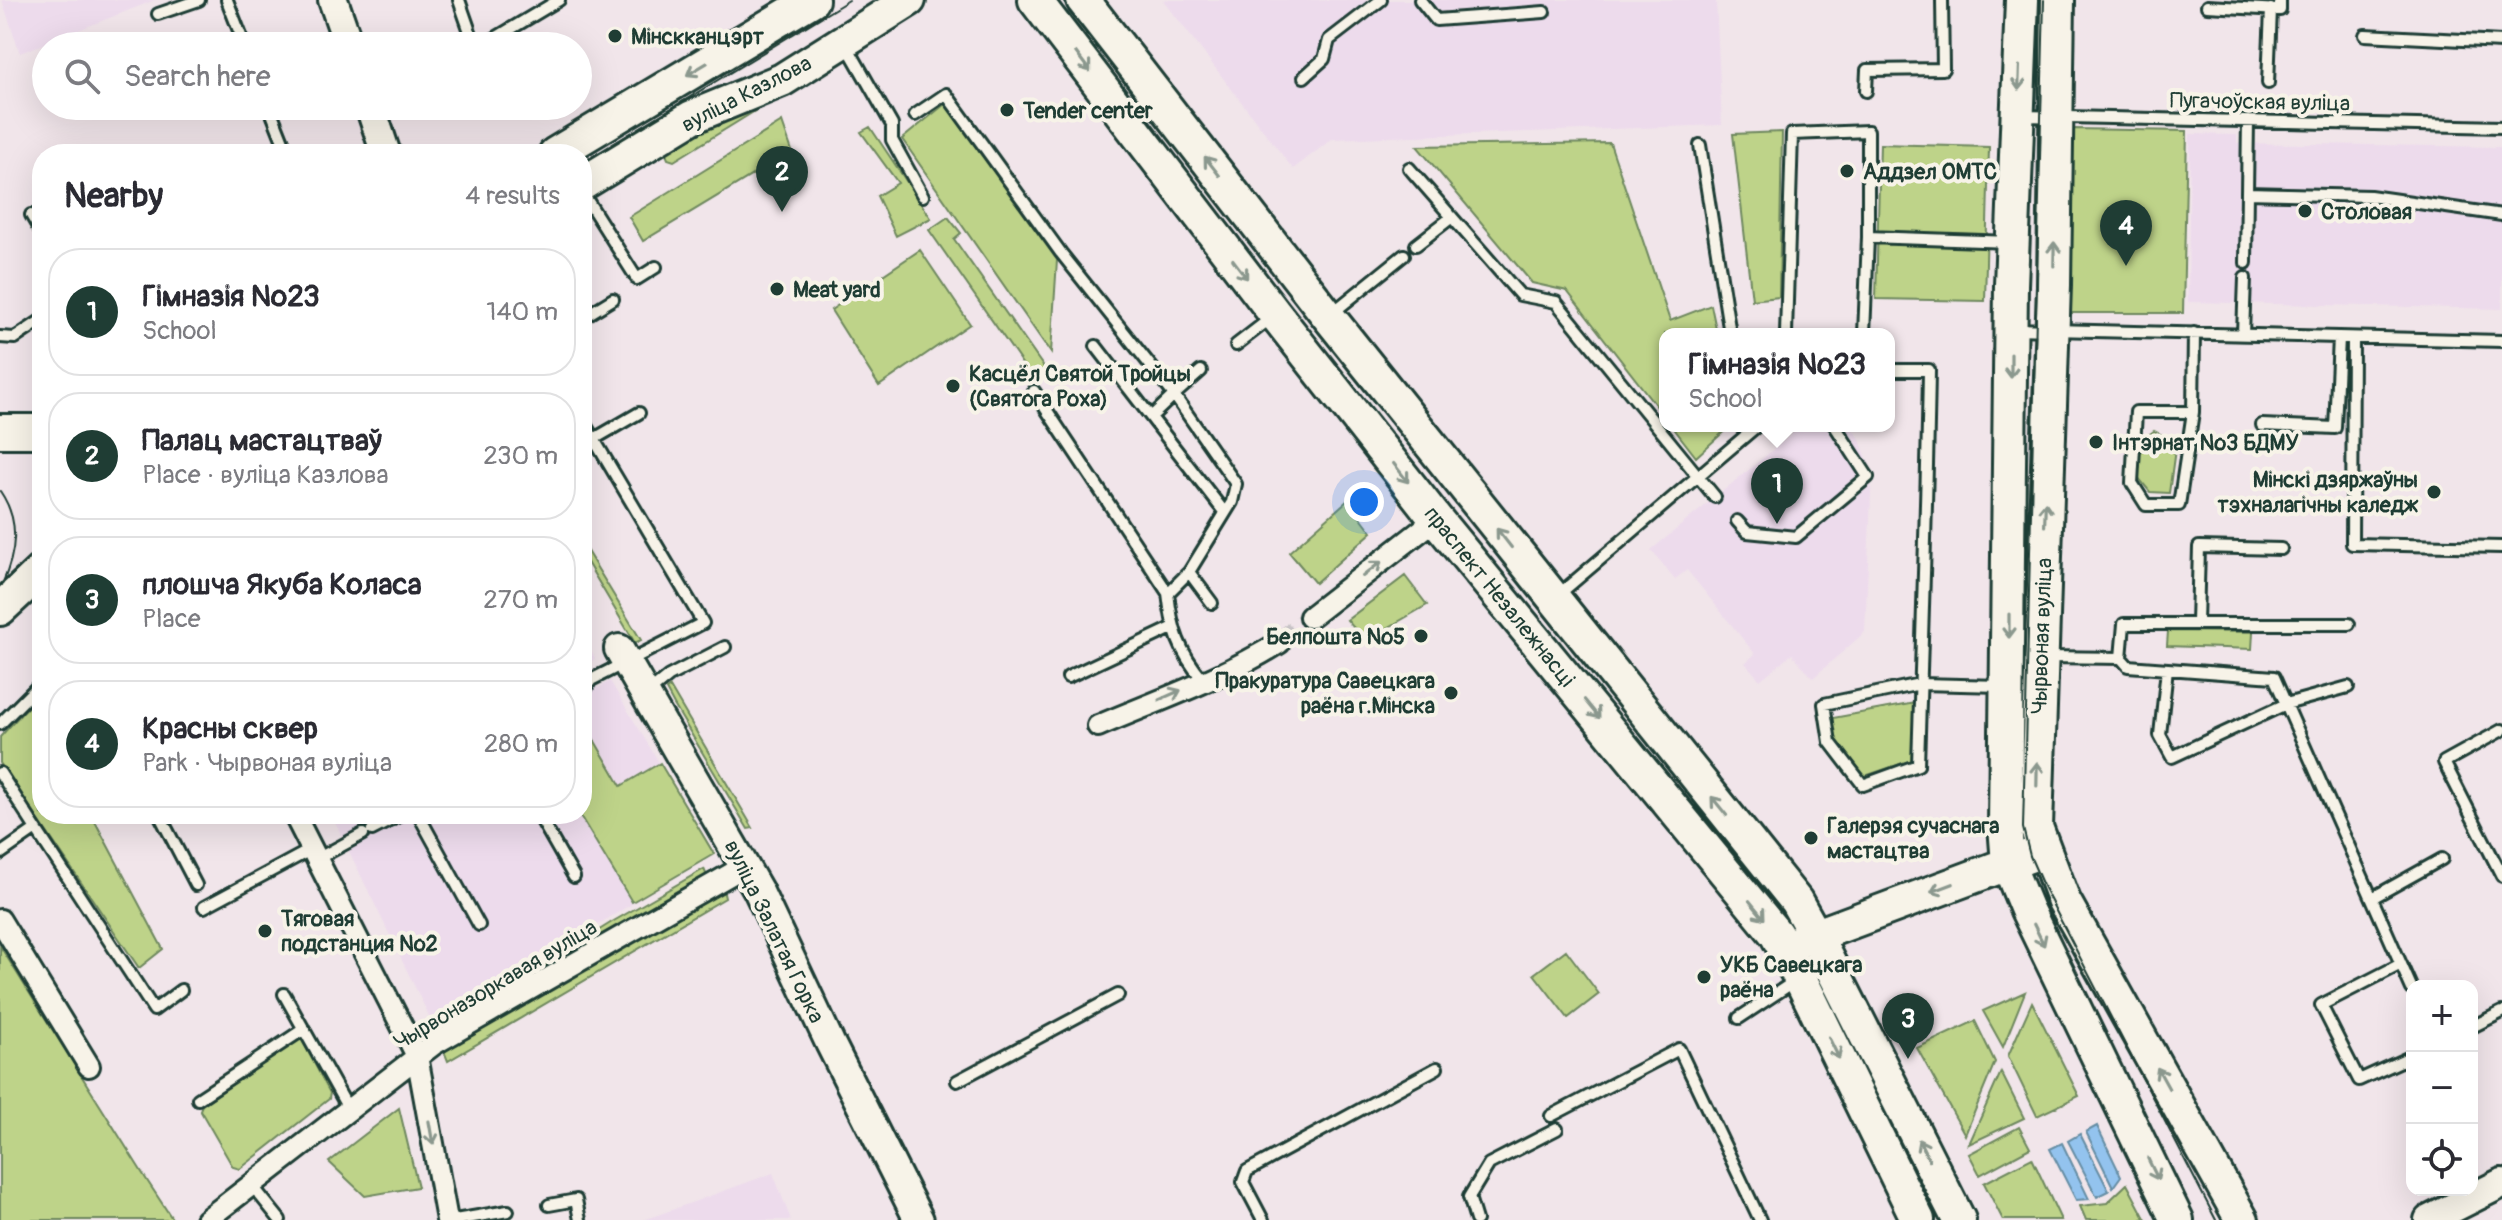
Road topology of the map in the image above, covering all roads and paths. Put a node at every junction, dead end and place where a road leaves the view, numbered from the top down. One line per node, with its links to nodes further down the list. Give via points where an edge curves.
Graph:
1 (199, 0): 19 (lane)
2 (227, 0): 20 (lane)
3 (333, 0): 21 (street)
4 (459, 0): 22 (lane)
5 (559, 0): 23 (lane)
6 (812, 0): 39 (main road, вуліца Казлова, one-way to 39)
7 (909, 0): 25 (main road, вуліца Казлова)
8 (1035, 0): 57 (main road, праспект Незалежнасці, one-way to 57)
9 (1083, 0): 58 (main road, праспект Незалежнасці, one-way to 9)
10 (1381, 0): 27 (lane, via 1329,40 1324,59)
11 (1420, 0): 18 (lane, via 1436,20)
12 (1942, 0): 29 (lane, via 1943,69 1867,70)
13 (2022, 0): 31 (main road, Чырвоная вуліца, one-way to 31)
14 (2058, 0): 32 (main road, Чырвоная вуліца)
15 (2280, 0): 17 (lane, via 2280,10)
16 (2213, 4): 17 (lane)
17 (2271, 9): 28 (lane)
18 (1544, 12)
19 (158, 14)
20 (240, 32)
21 (344, 32)
22 (470, 32)
23 (505, 32)
24 (2365, 35): 26 (lane)
25 (844, 41): 42 (main road, вуліца Казлова, via 782,80 692,117); 44 (lane, via 892,125 892,140)
26 (2502, 42)
27 (1304, 77)
28 (2268, 83)
29 (1866, 91)
30 (915, 115): 76 (lane, via 946,94 1061,253)
31 (2018, 116): 32 (lane, Пугачоўская вуліца); 49 (main road, Чырвоная вуліца)
32 (2055, 116): 35 (lane, Пугачоўская вуліца); 64 (main road, Чырвоная вуліца, one-way to 32)
33 (275, 120): 37 (lane)
34 (375, 120): 38 (street)
35 (2248, 121): 36 (lane, Пугачоўская вуліца); 43 (lane)
36 (2502, 127)
37 (284, 144)
38 (383, 144)
39 (572, 144)
40 (1700, 145): 60 (lane)
41 (1409, 168): 47 (lane)
42 (592, 178)
43 (2247, 193): 46 (lane, via 2370,196); 52 (lane)
44 (923, 196)
45 (592, 208): 53 (lane, via 637,279)
46 (2502, 215)
47 (1452, 217): 50 (lane); 81 (lane, via 1520,295 1556,302)
48 (1868, 237): 49 (lane); 61 (lane, via 1868,131 1792,134); 62 (lane)
49 (2013, 242): 63 (main road, Чырвоная вуліца)
50 (1416, 245)
51 (1404, 255): 58 (lane)
52 (2246, 263)
53 (656, 267)
54 (2245, 278): 66 (lane)
55 (613, 299): 56 (lane)
56 (592, 312)
57 (1275, 314): 71 (lane); 92 (main road, праспект Незалежнасці, one-way to 92)
58 (1328, 316): 99 (main road, праспект Незалежнасці, one-way to 58)
59 (32, 327): 67 (lane, via 15,338)
60 (1729, 328)
61 (1786, 328)
62 (1864, 328)
63 (2011, 329): 64 (lane); 116 (main road, Чырвоная вуліца, one-way to 116)
64 (2051, 330): 65 (lane); 109 (main road, Чырвоная вуліца, one-way to 64)
65 (2194, 333): 66 (lane); 77 (lane)
66 (2243, 334): 68 (lane)
67 (0, 337)
68 (2339, 337): 69 (lane); 80 (lane, via 2335,428)
69 (2353, 338): 70 (lane); 94 (lane, via 2352,544)
70 (2502, 341)
71 (1236, 345)
72 (1096, 346): 79 (lane)
73 (1895, 370): 115 (lane, via 1929,370)
74 (1201, 371): 76 (lane)
75 (1034, 391): 98 (lane)
76 (1174, 395): 79 (lane); 91 (lane, via 1236,484)
77 (2193, 412): 77 (lane, via 2179,505 2146,505 2132,483 2136,412)
78 (639, 413): 88 (lane)
79 (1151, 417): 91 (lane)
80 (2262, 425)
81 (1659, 430)
82 (0, 431): 83 (main road)
83 (32, 431)
84 (1661, 432): 89 (lane)
85 (1744, 432): 89 (lane)
86 (1839, 432): 93 (lane, via 1868,477 1796,537 1747,532)
87 (592, 436): 88 (lane)
88 (594, 439): 108 (lane, via 703,623)
89 (1697, 477): 90 (lane); 99 (lane)
90 (1715, 497)
91 (1225, 513): 96 (lane)
92 (1436, 519): 102 (street, one-way to 92); 147 (main road, праспект Незалежнасці, one-way to 147)
93 (1737, 521)
94 (2502, 547)
95 (2281, 549): 103 (lane, via 2199,547)
96 (1189, 572): 98 (lane); 100 (lane)
97 (32, 579): 101 (main road)
98 (1168, 593): 105 (lane)
99 (1553, 599): 146 (main road, праспект Незалежнасці, one-way to 99, via 1796,901)
100 (1212, 603)
101 (0, 609)
102 (1310, 617)
103 (2197, 623): 104 (lane); 110 (lane, via 2124,624)
104 (2349, 624)
105 (1172, 628): 112 (lane); 114 (lane)
106 (1279, 643): 114 (street, via 1243,665)
107 (725, 647): 119 (lane)
108 (623, 655): 113 (lane); 119 (street, вуліца Залатая Горка)
109 (2040, 657): 110 (lane); 133 (main road, Чырвоная вуліца, one-way to 109, via 2036,827)
110 (2121, 658): 111 (lane, via 2128,666)
111 (2167, 669): 120 (lane, via 2274,677); 120 (lane, via 2160,735 2172,757)
112 (1068, 677)
113 (592, 679)
114 (1203, 680): 122 (street, one-way to 114)
115 (1920, 684): 115 (lane, via 1918,765 1863,785 1830,742 1824,704); 116 (lane)
116 (2008, 687): 137 (main road, Чырвоная вуліца)
117 (2348, 687): 120 (lane)
118 (32, 692): 121 (lane)
119 (645, 695): 138 (street, вуліца Залатая Горка)
120 (2286, 704): 142 (lane)
121 (0, 724)
122 (1098, 726)
123 (2502, 730): 139 (lane, via 2444,762)
124 (0, 773): 125 (lane)
125 (32, 823)
126 (33, 824): 132 (lane)
127 (164, 824): 141 (lane)
128 (299, 824): 135 (street)
129 (384, 824): 135 (lane)
130 (423, 824): 145 (lane)
131 (544, 824): 140 (lane)
132 (36, 829): 134 (lane); 151 (lane, via 154,1010)
133 (2043, 851): 137 (main road); 183 (main road, Чырвоная вуліца, one-way to 133, via 2064,901)
134 (0, 854)
135 (314, 854): 143 (lane); 158 (street)
136 (2442, 859): 142 (lane)
137 (2008, 864): 146 (main road, one-way to 146); 182 (main road, Чырвоная вуліца, one-way to 182)
138 (745, 866): 158 (street, Чырвоназоркавая вуліца); 176 (street, вуліца Залатая Горка)
139 (2502, 876)
140 (574, 877)
141 (196, 885)
142 (2372, 898): 148 (lane)
143 (204, 907)
144 (0, 920): 160 (street)
145 (479, 925)
146 (1815, 935): 147 (main road); 181 (main road, праспект Незалежнасці, one-way to 146)
147 (1783, 947): 149 (main road, праспект Незалежнасці)
148 (2401, 964): 150 (lane); 159 (lane, via 2321,1005 2359,1080)
149 (1800, 978): 155 (lane); 180 (main road, праспект Незалежнасці, one-way to 180)
150 (2408, 980)
151 (181, 990)
152 (284, 994): 157 (lane)
153 (1118, 995): 162 (lane)
154 (2502, 1012): 156 (lane)
155 (1739, 1018)
156 (2478, 1024)
157 (304, 1029): 163 (lane); 164 (lane)
158 (417, 1056): 164 (street, Чырвоназоркавая вуліца); 173 (street, one-way to 173)
159 (2406, 1059)
160 (89, 1066)
161 (1437, 1068): 177 (lane, via 1247,1171 1243,1182)
162 (957, 1081)
163 (198, 1099)
164 (349, 1110): 168 (street, Чырвоназоркавая вуліца)
165 (1551, 1116): 179 (lane, via 1679,1049)
166 (1557, 1129): 178 (lane, via 1489,1164 1469,1197)
167 (2502, 1183): 184 (street)
168 (250, 1184): 171 (street, Чырвоназоркавая вуліца); 172 (lane)
169 (549, 1205): 175 (lane, via 576,1200)
170 (508, 1211): 174 (lane)
171 (206, 1220)
172 (280, 1220)
173 (447, 1220)
174 (455, 1220)
175 (580, 1220)
176 (919, 1220)
177 (1263, 1220)
178 (1476, 1220)
179 (1760, 1220)
180 (1918, 1220)
181 (1959, 1220)
182 (2177, 1220)
183 (2242, 1220)
184 (2429, 1220)

